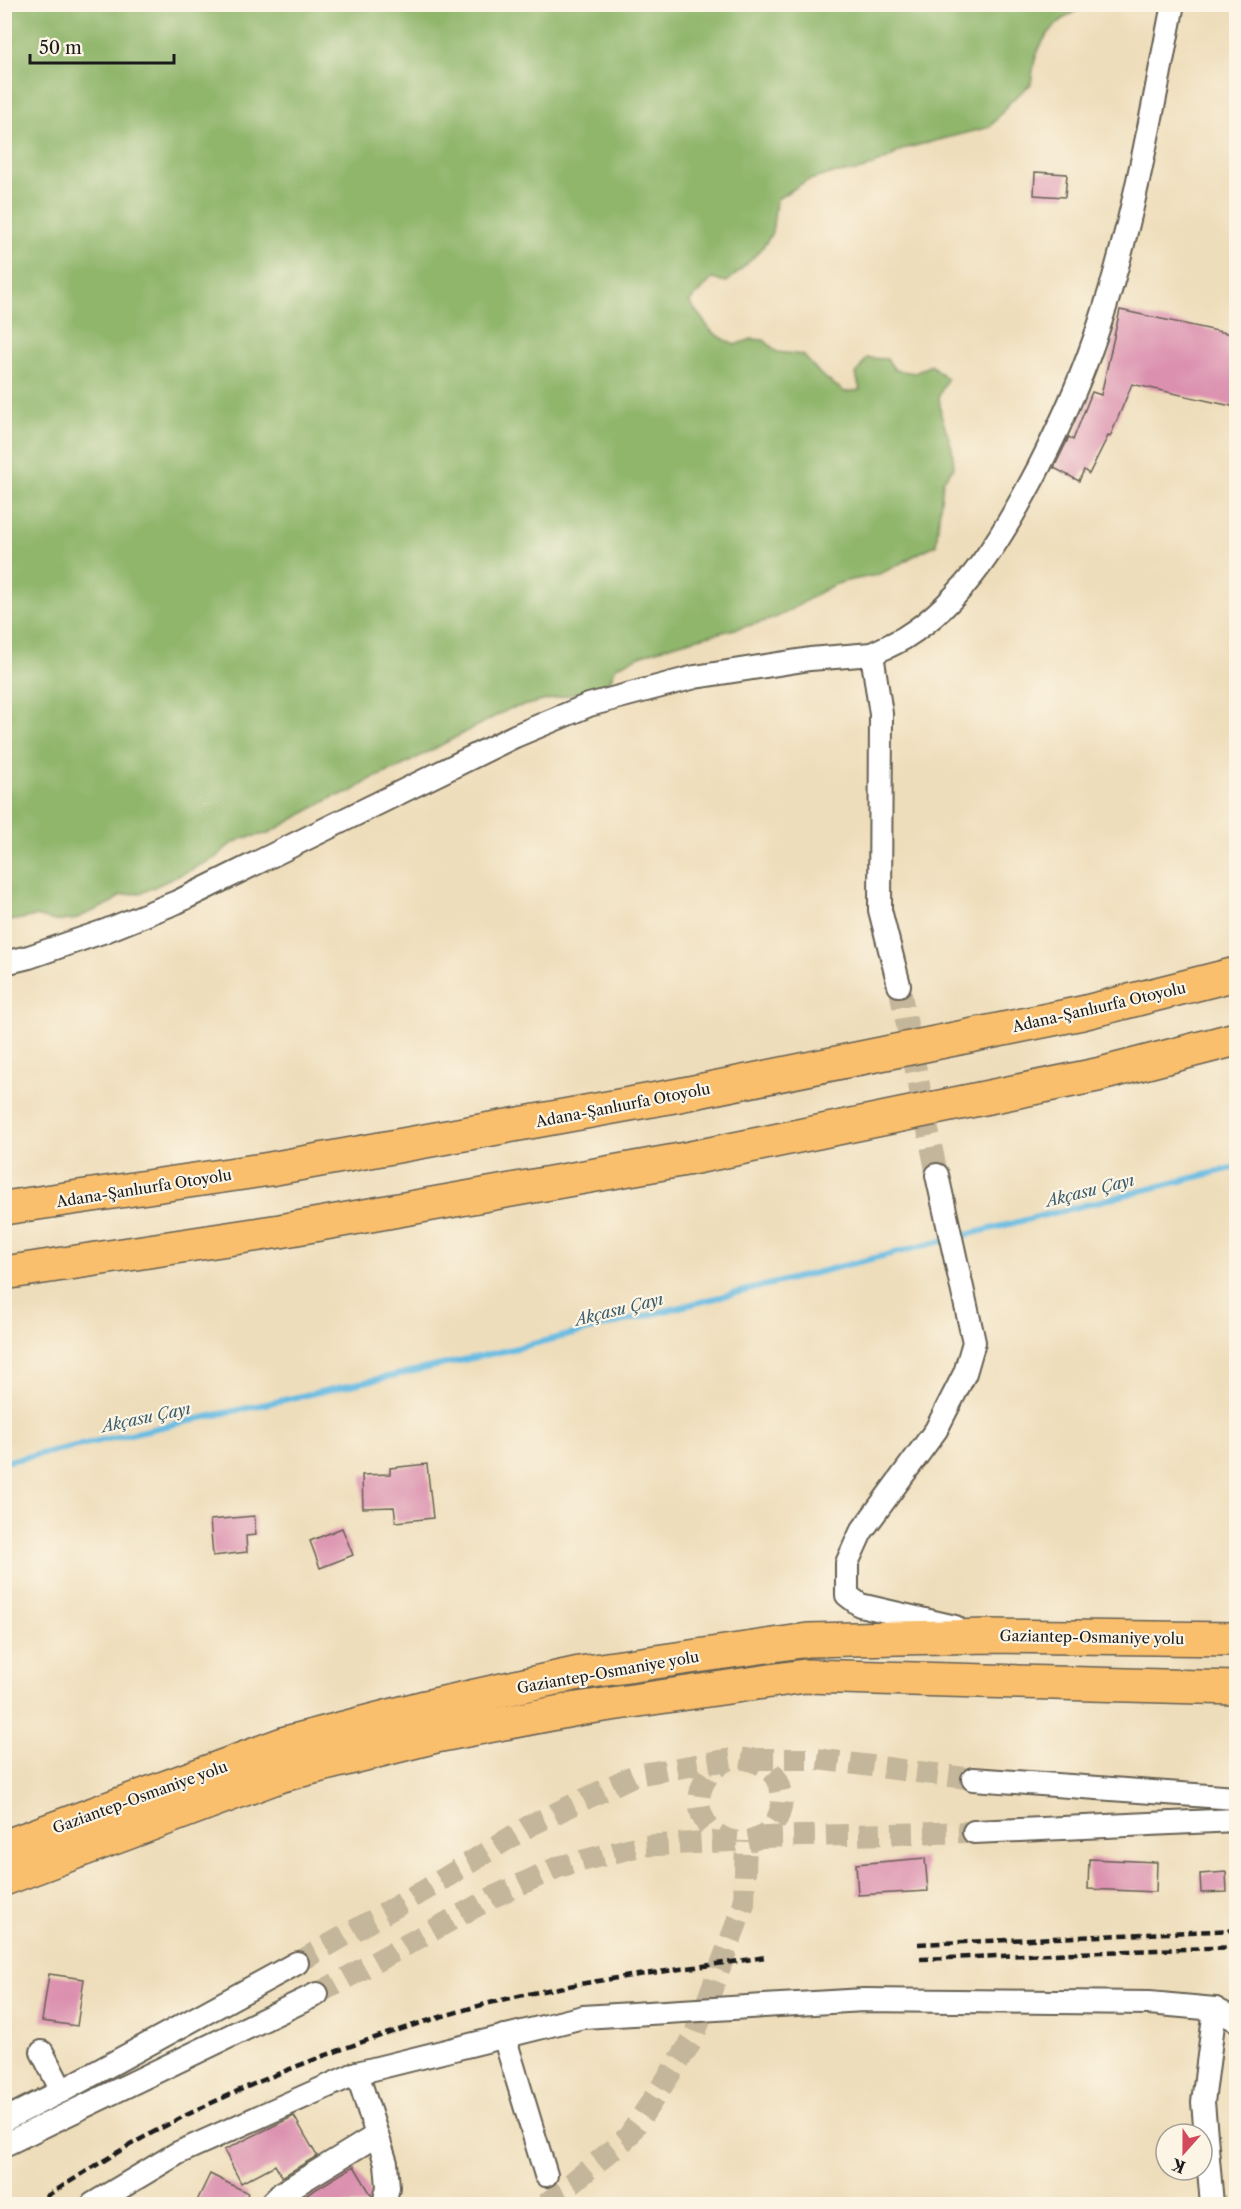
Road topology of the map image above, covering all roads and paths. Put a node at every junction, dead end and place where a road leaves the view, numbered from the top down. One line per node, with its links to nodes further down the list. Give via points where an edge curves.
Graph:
1 (1173, 4): 2 (street, via 1120,253 1100,324 1073,395 1013,517 982,564 955,595 905,638)
2 (872, 654): 3 (street, via 705,675 589,705 515,736 177,902 105,931); 5 (street, via 880,714 880,910)
3 (4, 963)
4 (1236, 974): 8 (highway, Adana-Şanlıurfa Otoyolu, via 1083,1013 674,1096 270,1169)
5 (899, 985)
6 (1236, 1039): 9 (highway, via 1097,1075 686,1159 280,1231)
7 (937, 1175): 10 (street, via 974,1342 965,1373 936,1431 861,1532 847,1563 847,1595 860,1605)
8 (4, 1208)
9 (4, 1273)
10 (990, 1636): 11 (highway, Gaziantep-Osmaniye yolu); 17 (highway, Gaziantep-Osmaniye yolu, via 808,1640 579,1673 425,1707 286,1743)
11 (1236, 1639)
12 (1236, 1688): 17 (highway, Gaziantep-Osmaniye yolu, via 805,1676 577,1709 436,1736 282,1775)
13 (974, 1779): 14 (street)
14 (1236, 1798)
15 (1236, 1820): 16 (street)
16 (974, 1832)
17 (8, 1867)
18 (297, 1963): 25 (street)
19 (317, 1994): 28 (street)
20 (1215, 2009): 21 (street); 22 (street, via 1149,2003 864,2000 583,2017); 33 (street, via 1203,2102)
21 (1236, 2020)
22 (504, 2036): 24 (street); 29 (street)
23 (42, 2052): 25 (street)
24 (357, 2073): 27 (street); 30 (street, via 177,2152)
25 (62, 2091): 26 (street)
26 (4, 2120)
27 (377, 2135): 31 (street, via 282,2193); 32 (street, via 387,2171)
28 (4, 2145)
29 (546, 2175)
30 (93, 2205)
31 (271, 2205)
32 (384, 2205)
33 (1212, 2205)

